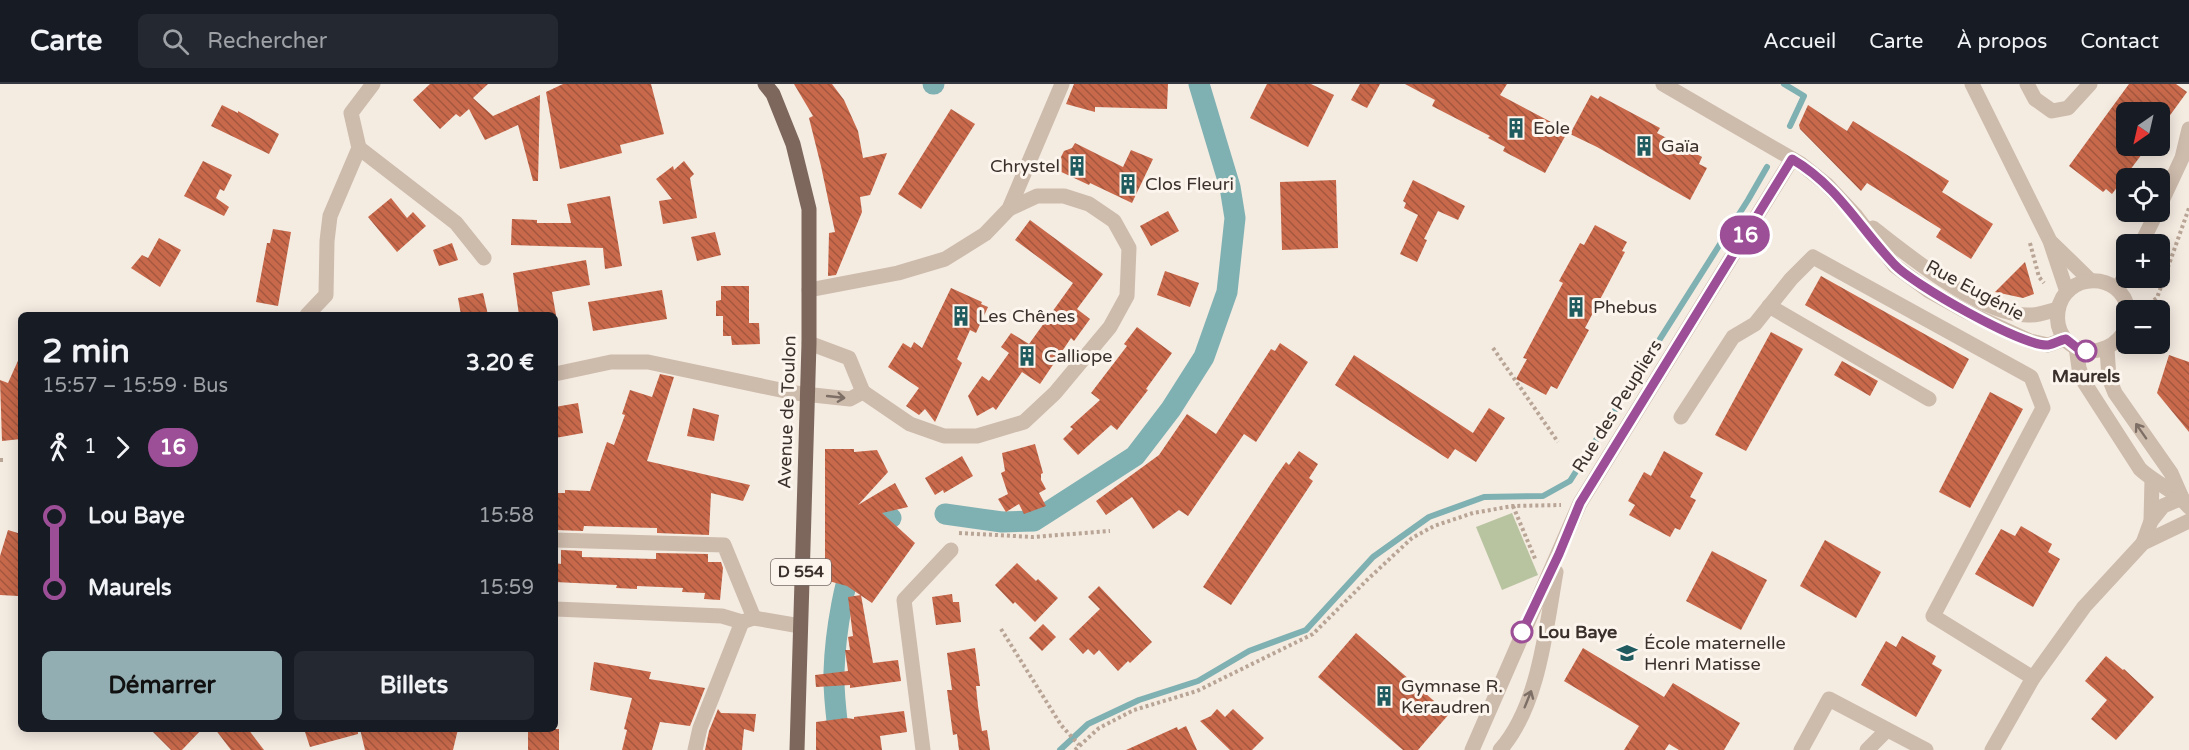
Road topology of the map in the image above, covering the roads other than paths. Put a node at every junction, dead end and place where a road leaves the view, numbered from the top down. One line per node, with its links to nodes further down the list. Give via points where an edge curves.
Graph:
1 (373, 84): 9 (street, via 351,113)
2 (765, 84): 19 (main road, Avenue de Toulon / D 554, via 794,144 808,209)
3 (1062, 84): 13 (street)
4 (1663, 84): 11 (street, Rue Eugénie)
5 (1972, 84): 15 (street)
6 (2027, 84): 7 (street, via 2035,99 2052,111 2068,108)
7 (2090, 84)
8 (2189, 129): 10 (street)
9 (359, 148): 16 (street, via 456,223); 24 (street, via 330,216 326,295)
10 (2186, 154): 12 (street)
11 (1792, 159): 14 (street, Rue Eugénie, via 1826,184); 43 (street, Rue des Peupliers, via 1580,503)
12 (2170, 185)
13 (1009, 209): 19 (street, via 985,234 945,259 898,273); 30 (street, via 1037,196 1064,196 1089,204 1114,221 1129,248 1127,296 1110,327 1055,393 1024,423 977,436 944,436 910,424)
14 (1856, 216): 23 (street, Rue Eugénie, via 1969,296 2004,311 2030,315); 27 (street, Rue Eugénie, via 1895,266 1929,291 2030,341 2048,345)
15 (2050, 241): 17 (street); 20 (street)
16 (484, 258)
17 (2091, 280): 18 (street); 20 (street)
18 (2117, 289): 21 (street)
19 (809, 290): 26 (main road, Avenue de Toulon / D 554)
20 (2067, 292): 23 (street)
21 (2125, 300)
22 (1769, 306): 32 (street); 33 (street, via 1755,324 1733,337); 47 (street, via 1813,257 2031,377 2043,408 1933,616)
23 (2058, 309): 27 (street, via 2058,325)
24 (310, 312)
25 (2116, 341): 28 (street)
26 (809, 343): 30 (street, via 849,358); 31 (main road, Avenue de Toulon / D 554)
27 (2071, 343): 28 (street, Rue Eugénie, via 2096,351); 35 (street, via 2084,382)
28 (2106, 349): 34 (street, one-way to 28, via 2115,393)
29 (558, 373): 31 (street, via 611,362 648,362)
30 (863, 392): 31 (street, one-way to 30, via 850,399)
31 (807, 394): 46 (main road, Avenue de Toulon / D 554)
32 (1929, 399)
33 (1681, 417)
34 (2157, 454): 35 (street, via 2151,464); 37 (street)
35 (2140, 469): 36 (street)
36 (2152, 480): 37 (street); 38 (street)
37 (2185, 503): 38 (street, via 2163,506)
38 (2151, 521): 41 (street)
39 (2189, 521): 41 (street)
40 (558, 540): 45 (street, via 724,545)
41 (2144, 543): 47 (street, via 2084,607)
42 (951, 550): 51 (street, via 904,600)
43 (1559, 554): 52 (street, Rue des Peupliers); 53 (street, Rue des Peupliers, one-way to 43, via 1531,692)
44 (558, 609): 45 (street)
45 (748, 620): 46 (street); 49 (street, via 700,728)
46 (800, 626): 50 (main road, Avenue de Toulon / D 554)
47 (2033, 678): 57 (street)
48 (1887, 730): 54 (street, via 1829,699); 55 (street); 56 (street)
49 (695, 750)
50 (797, 750)
51 (923, 750)
52 (1472, 750)
53 (1500, 750)
54 (1801, 750)
55 (1867, 750)
56 (1926, 750)
57 (1992, 750)

